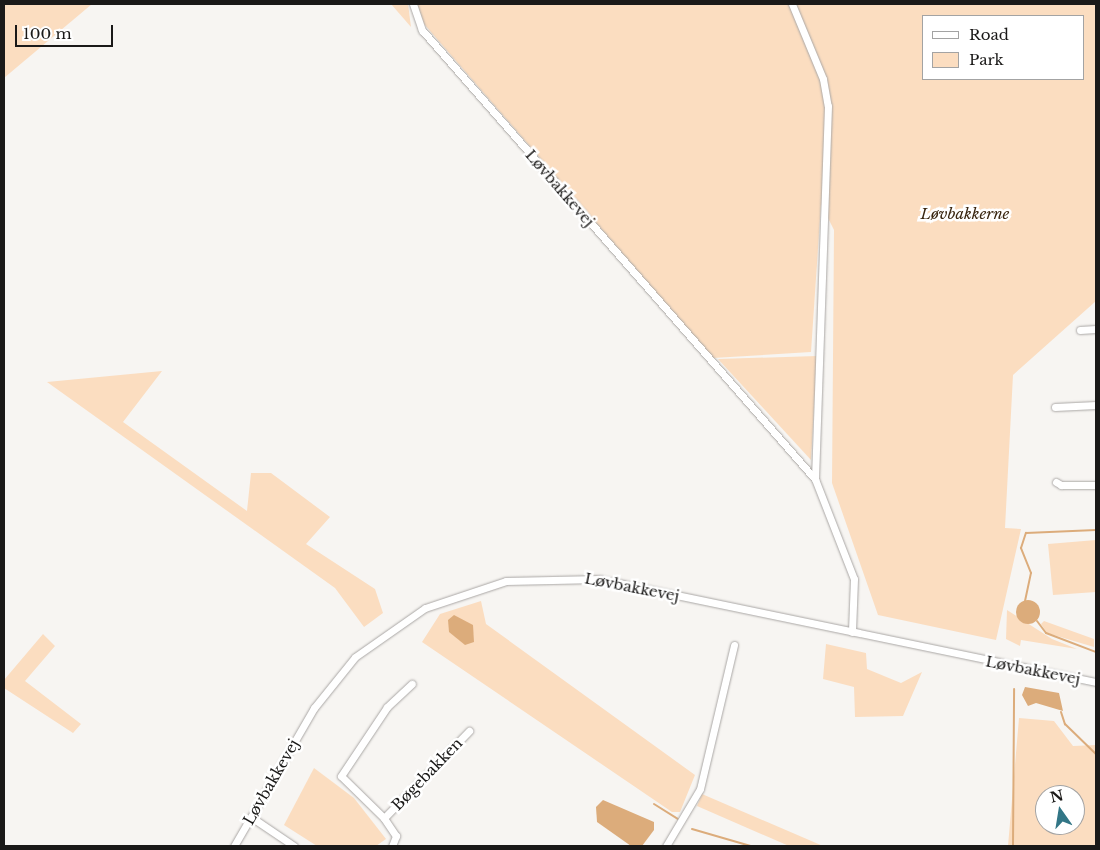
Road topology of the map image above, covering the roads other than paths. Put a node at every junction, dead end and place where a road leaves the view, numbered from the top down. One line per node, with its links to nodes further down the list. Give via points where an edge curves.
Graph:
1 (413, 4): 7 (street, Løvbakkevej, via 422,30)
2 (792, 4): 7 (street, via 823,79 828,106)
3 (1096, 329): 4 (street)
4 (1080, 330)
5 (1096, 405): 6 (street)
6 (1055, 407)
7 (815, 479): 10 (street, Løvbakkevej, via 826,498 854,579)
8 (1056, 482): 9 (street, via 1061,486)
9 (1096, 485)
10 (852, 632): 12 (street, Løvbakkevej); 15 (street, Løvbakkevej, via 599,579 532,578 478,587 402,621 355,657 314,708)
11 (734, 645): 20 (street, via 700,789)
12 (1096, 682)
13 (412, 684): 16 (street, Bøgebakken, via 387,708 341,776)
14 (469, 731): 16 (street, Bøgebakken)
15 (251, 818): 17 (street, Løvbakkevej); 18 (street)
16 (384, 818): 19 (street, Bøgebakken, via 396,836)
17 (234, 846)
18 (294, 846)
19 (392, 846)
20 (666, 846)

